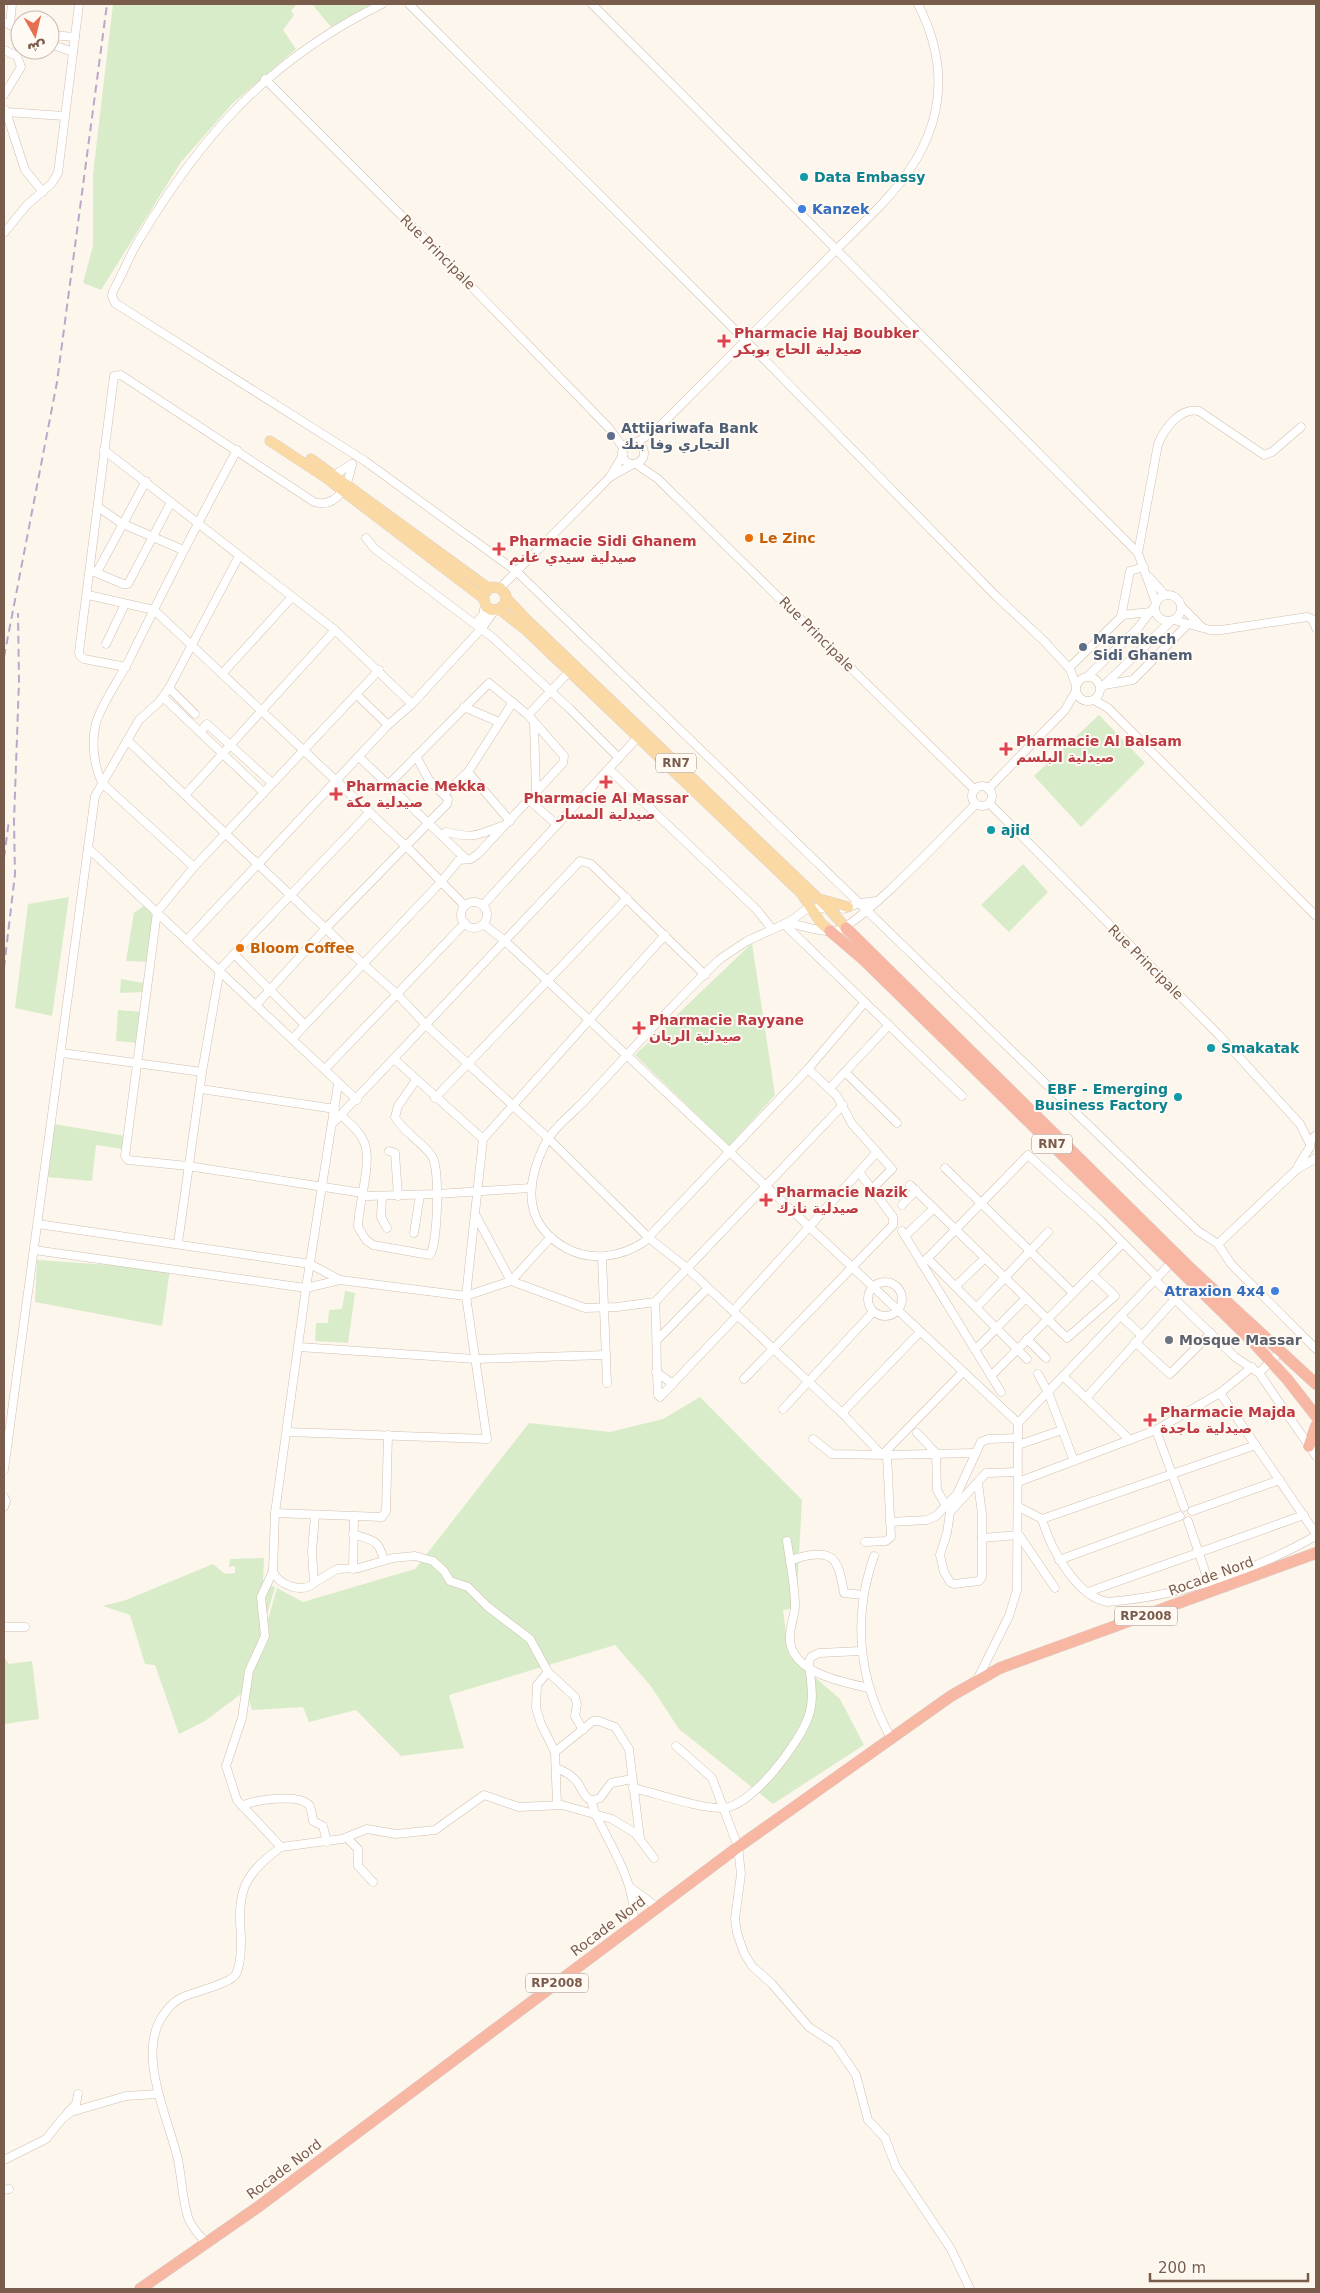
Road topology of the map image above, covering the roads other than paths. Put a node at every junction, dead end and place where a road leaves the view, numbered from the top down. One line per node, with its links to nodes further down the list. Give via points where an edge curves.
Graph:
1 (12, 4): 7 (street)
2 (79, 4): 9 (street)
3 (382, 4): 13 (street, via 334,30)
4 (409, 4): 20 (street)
5 (592, 4): 19 (street)
6 (918, 4): 19 (street, via 938,62 938,97 933,123 922,150 899,186)
7 (7, 24)
8 (60, 36): 9 (street)
9 (75, 37): 12 (street)
10 (60, 47): 12 (street)
11 (4, 50): 14 (street, via 17,56 21,67)
12 (73, 52): 16 (street)
13 (265, 79): 22 (street, Rue Principale); 30 (street, via 222,123 172,188 138,242 113,290 113,299 117,305)
14 (4, 95)
15 (5, 110): 16 (street); 17 (street, via 25,170)
16 (64, 116): 17 (street, via 58,173)
17 (43, 192): 18 (street)
18 (4, 233)
19 (835, 250): 20 (street); 45 (street)
20 (745, 340): 23 (street); 73 (street)
21 (1301, 427): 45 (street, via 1272,452 1262,454 1199,411 1184,413 1166,429 1158,444)
22 (609, 428): 25 (street); 28 (street)
23 (657, 430): 25 (street); 29 (street)
24 (272, 438): 34 (main road, RN7)
25 (634, 443): 28 (street); 29 (street, via 642,446)
26 (104, 450): 27 (street, via 112,378 118,374); 36 (street); 39 (street)
27 (236, 450): 37 (street, via 314,502 330,502); 41 (street)
28 (623, 452): 32 (street, via 627,462); 33 (street)
29 (644, 454): 32 (street); 35 (street)
30 (357, 456): 31 (street); 49 (street)
31 (352, 464): 34 (street); 37 (street)
32 (634, 464): 33 (street); 35 (street)
33 (610, 477): 49 (street)
34 (333, 479): 37 (main road, RN7)
35 (658, 479): 115 (street, Rue Principale)
36 (146, 481): 38 (street); 40 (street)
37 (344, 487): 51 (main road, RN7); 57 (main road, RN7)
38 (170, 504): 41 (street); 42 (street)
39 (98, 507): 40 (street); 48 (street)
40 (121, 523): 42 (street); 48 (street)
41 (196, 524): 44 (street); 46 (street)
42 (152, 538): 44 (street); 48 (street, via 128,584)
43 (366, 538): 66 (street, via 375,549)
44 (183, 550): 61 (street)
45 (1138, 553): 47 (street)
46 (239, 556): 55 (street); 71 (street)
47 (1144, 567): 50 (street); 63 (street, via 1130,571)
48 (93, 571): 53 (street)
49 (516, 571): 52 (street); 140 (street)
50 (1148, 576): 54 (street); 59 (street)
51 (488, 588): 52 (main road); 57 (main road)
52 (500, 588): 56 (main road, RN7)
53 (88, 595): 58 (street); 72 (street, via 80,656)
54 (1166, 595): 59 (street); 60 (street, via 1175,596)
55 (292, 597): 69 (street); 76 (street)
56 (506, 598): 62 (main road, via 505,604); 138 (main road, RN7)
57 (484, 601): 62 (main road, RN7); 66 (street)
58 (125, 604): 61 (street); 70 (street)
59 (1154, 607): 63 (street); 64 (street, via 1159,617); 77 (street, via 1137,629)
60 (1182, 607): 64 (street, via 1179,616); 67 (street)
61 (154, 610): 71 (street); 72 (street)
62 (497, 610): 66 (street); 75 (main road, RN7, via 519,625)
63 (1122, 615): 73 (street)
64 (1172, 620): 65 (street); 80 (street)
65 (1188, 624): 67 (street); 80 (street, via 1133,680)
66 (479, 626): 81 (street); 87 (street)
67 (1203, 628): 68 (street, via 1221,630 1300,617 1312,619)
68 (1316, 628)
69 (335, 630): 74 (street); 91 (street)
70 (106, 644)
71 (192, 645): 76 (street); 78 (street)
72 (126, 667): 111 (street, via 95,728 95,750)
73 (1069, 668): 77 (street); 79 (street)
74 (379, 670): 82 (street); 87 (street)
75 (569, 672): 81 (street); 100 (main road, RN7)
76 (222, 674): 91 (street)
77 (1087, 676): 79 (street, via 1079,679); 80 (street, via 1097,680)
78 (169, 688): 83 (street); 92 (street)
79 (1076, 688): 84 (street); 90 (street)
80 (1101, 689): 85 (street); 89 (street)
81 (551, 690): 93 (street); 107 (street)
82 (356, 694): 98 (street); 103 (street)
83 (163, 697): 94 (street); 101 (street, via 142,716)
84 (1084, 700): 85 (street); 90 (street)
85 (1094, 700): 89 (street)
86 (513, 702): 88 (street, via 489,684); 93 (street); 95 (street)
87 (412, 704): 98 (street)
88 (464, 707): 95 (street); 105 (street)
89 (1108, 708): 148 (street)
90 (1065, 710): 114 (street)
91 (261, 711): 102 (street); 103 (street)
92 (195, 714): 94 (street); 97 (street)
93 (528, 715): 96 (street)
94 (188, 721): 99 (street)
95 (499, 722): 109 (street)
96 (534, 722): 117 (street); 117 (street, via 559,748 564,759)
97 (207, 724): 99 (street); 102 (street)
98 (388, 725): 106 (street)
99 (200, 732): 104 (street)
100 (638, 737): 107 (street); 144 (main road, RN7)
101 (127, 740): 111 (street); 119 (street)
102 (231, 745): 104 (street); 112 (street)
103 (302, 750): 110 (street); 112 (street)
104 (223, 753): 116 (street); 119 (street)
105 (416, 756): 113 (street); 118 (street, via 429,780)
106 (359, 757): 110 (street); 113 (street)
107 (619, 758): 108 (street)
108 (609, 769): 126 (street); 154 (street, via 757,910)
109 (468, 772): 118 (street); 124 (street)
110 (336, 781): 123 (street); 133 (street)
111 (102, 783): 131 (street, via 96,796); 134 (street)
112 (272, 783): 116 (street)
113 (388, 785): 125 (street)
114 (988, 789): 115 (street); 121 (street)
115 (975, 790): 122 (street, via 972,799)
116 (264, 792): 128 (street)
117 (536, 792): 120 (street)
118 (444, 794): 125 (street, via 447,804)
119 (185, 795): 128 (street)
120 (529, 800): 124 (street); 126 (street)
121 (989, 803): 122 (street); 195 (street, Rue Principale, via 1218,1034)
122 (976, 804): 139 (street)
123 (369, 813): 130 (street); 136 (street)
124 (510, 820): 127 (street)
125 (430, 823): 129 (street); 130 (street)
126 (557, 825): 141 (street)
127 (503, 827): 129 (street, via 480,835 462,836 446,832); 132 (street, via 478,854)
128 (225, 834): 133 (street); 134 (street)
129 (442, 835): 132 (street)
130 (406, 847): 135 (street); 152 (street)
131 (88, 848): 147 (street); 173 (street)
132 (466, 859): 135 (street, via 459,860)
133 (258, 864): 136 (street); 157 (street)
134 (194, 866): 147 (street)
135 (441, 882): 142 (street); 160 (street)
136 (291, 896): 152 (street); 159 (street)
137 (627, 898): 156 (street); 158 (street, via 591,864 580,861); 163 (street)
138 (817, 898): 143 (main road); 145 (main road, RN7)
139 (877, 901): 140 (street); 146 (street)
140 (860, 902): 143 (street); 146 (street)
141 (483, 905): 142 (street, via 474,902); 151 (street, via 487,912)
142 (465, 906): 149 (street, via 462,913)
143 (848, 907): 145 (street)
144 (813, 908): 145 (street); 150 (street); 155 (main road, RN7)
145 (829, 909): 153 (main road, RN7)
146 (868, 910): 153 (street); 232 (street, via 1198,1230)
147 (157, 912): 157 (street); 177 (street)
148 (1316, 916)
149 (465, 923): 151 (street, via 476,927); 165 (street)
150 (785, 923): 154 (street); 155 (street); 166 (street)
151 (483, 924): 158 (street)
152 (326, 928): 160 (street); 164 (street)
153 (846, 928): 155 (street); 237 (highway, RN7)
154 (772, 929): 162 (street, via 733,950)
155 (830, 931): 237 (highway, RN7)
156 (665, 935): 162 (street); 168 (street)
157 (187, 940): 161 (street)
158 (504, 940): 163 (street); 169 (street)
159 (234, 954): 161 (street); 164 (street)
160 (362, 964): 165 (street); 170 (street)
161 (220, 969): 167 (street); 180 (street)
162 (705, 975): 174 (street)
163 (547, 981): 168 (street); 176 (street)
164 (270, 991): 167 (street); 170 (street)
165 (397, 994): 169 (street); 178 (street)
166 (865, 1002): 171 (street); 179 (street)
167 (256, 1005): 172 (street)
168 (590, 1021): 174 (street); 189 (street)
169 (426, 1024): 175 (street); 176 (street)
170 (305, 1025): 172 (street)
171 (889, 1025): 181 (street); 186 (street)
172 (292, 1038): 178 (street)
173 (62, 1053): 177 (street); 222 (street)
174 (627, 1056): 197 (street); 201 (street)
175 (394, 1059): 182 (street); 188 (street)
176 (468, 1063): 187 (street); 189 (street)
177 (138, 1064): 180 (street); 204 (street, via 125,1156 128,1160)
178 (325, 1069): 183 (street)
179 (808, 1069): 184 (street); 201 (street)
180 (202, 1072): 185 (street)
181 (845, 1072): 184 (street); 193 (street)
182 (416, 1080): 187 (street); 214 (street, via 398,1106 395,1117 433,1158 437,1168)
183 (338, 1084): 188 (street); 191 (street)
184 (830, 1088): 190 (street)
185 (201, 1089): 191 (street); 204 (street)
186 (962, 1096)
187 (435, 1098): 198 (street)
188 (356, 1100): 192 (street)
189 (512, 1104): 197 (street); 198 (street)
190 (843, 1105): 202 (street, via 852,1124); 208 (street)
191 (334, 1109): 194 (street)
192 (341, 1115): 194 (street); 213 (street, via 360,1135 366,1147)
193 (897, 1122)
194 (333, 1123): 209 (street)
195 (1300, 1124): 196 (street, Rue Principale); 199 (street, Rue Principale)
196 (1316, 1134): 199 (street)
197 (548, 1138): 210 (street); 229 (street)
198 (483, 1139): 212 (street)
199 (1310, 1146): 203 (street, Rue Principale); 206 (street)
200 (389, 1151): 217 (street, via 395,1153)
201 (730, 1152): 208 (street); 229 (street)
202 (877, 1152): 207 (street); 211 (street, via 892,1168)
203 (1316, 1157): 206 (street)
204 (188, 1166): 209 (street); 230 (street)
205 (945, 1168): 218 (street)
206 (1296, 1170): 232 (street)
207 (859, 1172): 211 (street); 223 (street)
208 (766, 1186): 223 (street); 241 (street)
209 (321, 1187): 213 (street); 239 (street)
210 (530, 1188): 212 (street); 228 (street, via 537,1218)
211 (872, 1188): 240 (street, via 894,1223)
212 (478, 1191): 214 (street); 221 (street)
213 (363, 1193): 214 (street, via 358,1227 366,1240 384,1249 427,1255 432,1253); 216 (street)
214 (437, 1194): 215 (street)
215 (420, 1195): 217 (street); 227 (street)
216 (382, 1196): 217 (street); 224 (street, via 381,1217)
217 (398, 1196)
218 (981, 1203): 225 (street); 231 (street, via 1028,1155); 234 (street)
219 (902, 1205): 220 (street, via 913,1188)
220 (934, 1208): 225 (street); 238 (street, via 904,1234)
221 (475, 1214): 246 (street); 252 (street)
222 (38, 1224): 230 (street); 233 (street)
223 (809, 1227): 240 (street); 260 (street)
224 (387, 1228)
225 (956, 1229): 236 (street); 238 (street)
226 (1048, 1232): 234 (street)
227 (414, 1233)
228 (551, 1237): 235 (street, via 574,1252); 246 (street)
229 (650, 1238): 235 (street, via 626,1252); 241 (street)
230 (178, 1243): 239 (street)
231 (1123, 1243): 242 (street); 244 (street)
232 (1218, 1244): 273 (street, via 1231,1264)
233 (34, 1250): 249 (street); 319 (street)
234 (1030, 1251): 243 (street); 251 (street)
235 (602, 1257): 257 (street)
236 (985, 1258): 243 (street); 247 (street)
237 (1175, 1259): 244 (street); 275 (highway, RN7); 280 (highway, RN7)
238 (924, 1261): 247 (street); 274 (street)
239 (310, 1264): 245 (street); 249 (street)
240 (851, 1267): 248 (street); 271 (street)
241 (688, 1269): 250 (street); 255 (street)
242 (1092, 1274): 251 (street); 262 (street, via 1115,1296 1067,1338)
243 (1005, 1278): 253 (street); 256 (street)
244 (1156, 1279): 254 (street); 261 (street)
245 (340, 1280): 249 (street); 252 (street)
246 (511, 1281): 252 (street); 257 (street, via 573,1305)
247 (956, 1286): 256 (street)
248 (872, 1287): 258 (street); 258 (street, via 884,1282 897,1286 902,1298); 259 (street, via 867,1300)
249 (306, 1288): 270 (street)
250 (708, 1288): 260 (street); 267 (street)
251 (1073, 1293): 262 (street)
252 (466, 1296): 277 (street)
253 (1026, 1298): 262 (street); 263 (street)
254 (1175, 1299): 265 (street); 266 (street)
255 (655, 1302): 257 (street); 267 (street)
256 (977, 1307): 263 (street)
257 (604, 1308): 276 (street)
258 (898, 1311): 259 (street, via 886,1317); 264 (street)
259 (873, 1312): 290 (street)
260 (735, 1314): 271 (street); 291 (street)
261 (1121, 1316): 266 (street); 287 (street)
262 (1048, 1319): 268 (street)
263 (998, 1327): 272 (street); 274 (street)
264 (920, 1332): 283 (street); 300 (street)
265 (1211, 1333): 269 (street, via 1170,1374); 281 (street, via 1235,1357)
266 (1141, 1335): 269 (street)
267 (657, 1340): 282 (street)
268 (1027, 1340): 272 (street); 278 (street)
269 (1135, 1342): 297 (street)
270 (299, 1347): 277 (street); 306 (street)
271 (773, 1349): 288 (street); 290 (street)
272 (1018, 1349): 279 (street); 286 (street)
273 (1316, 1349)
274 (975, 1350): 286 (street)
275 (1280, 1352): 280 (street); 292 (highway); 296 (highway, RN7)
276 (606, 1355): 277 (street); 289 (street)
277 (475, 1358): 308 (street, via 487,1439)
278 (1046, 1358)
279 (1027, 1359)
280 (1271, 1361): 284 (street); 298 (highway, RN7); 301 (highway)
281 (1252, 1367): 284 (street); 295 (street)
282 (656, 1372): 291 (street); 291 (street, via 658,1396)
283 (963, 1372): 302 (street); 316 (street)
284 (1260, 1372): 313 (street)
285 (1038, 1374): 294 (street)
286 (991, 1376): 293 (street)
287 (1063, 1376): 294 (street); 297 (street)
288 (744, 1380)
289 (608, 1383)
290 (809, 1383): 299 (street); 300 (street)
291 (673, 1384)
292 (1316, 1384)
293 (1001, 1392)
294 (1048, 1392): 302 (street); 304 (street)
295 (1220, 1393): 305 (street); 312 (street)
296 (1316, 1393)
297 (1086, 1398): 310 (street)
298 (1316, 1404)
299 (783, 1409)
300 (842, 1413): 316 (street)
301 (1316, 1416)
302 (1018, 1423): 311 (street)
303 (1316, 1426): 313 (highway)
304 (1062, 1430): 311 (street); 318 (street)
305 (1156, 1430): 310 (street); 321 (street)
306 (287, 1432): 308 (street); 331 (street)
307 (917, 1433): 314 (street)
308 (388, 1435): 335 (street, via 385,1515)
309 (813, 1439): 316 (street, via 832,1454)
310 (1130, 1440): 318 (street)
311 (1018, 1441): 315 (street, via 985,1440); 320 (street)
312 (1256, 1445): 321 (street); 322 (street)
313 (1309, 1446): 317 (street)
314 (936, 1453): 315 (street); 316 (street); 327 (street, via 937,1490)
315 (975, 1453): 327 (street, via 957,1494)
316 (885, 1455): 338 (street)
317 (1316, 1456)
318 (1074, 1461): 323 (street)
319 (4, 1470)
320 (1018, 1472): 323 (street); 324 (street, via 986,1473)
321 (1172, 1475): 329 (street); 336 (street)
322 (1280, 1480): 330 (street); 334 (street)
323 (1018, 1482): 328 (street)
324 (978, 1483): 342 (street); 342 (street, via 949,1514 940,1555 950,1582 980,1580)
325 (4, 1497): 326 (street)
326 (4, 1505)
327 (946, 1506): 338 (street, via 930,1519)
328 (1019, 1507): 336 (street); 340 (street)
329 (1184, 1507): 330 (street); 333 (street, via 1179,1512)
330 (1192, 1512): 337 (street, via 1192,1518)
331 (275, 1513): 332 (street); 353 (street)
332 (315, 1516): 335 (street); 354 (street)
333 (1180, 1516): 337 (street, via 1182,1520); 350 (street)
334 (1304, 1516): 341 (street); 346 (street)
335 (354, 1517): 339 (street)
336 (1042, 1519): 350 (street, via 1047,1538)
337 (1188, 1520): 346 (street)
338 (890, 1522): 344 (street, via 891,1537 888,1541)
339 (354, 1534): 349 (street, via 380,1544); 352 (street)
340 (1018, 1535): 342 (street); 356 (street); 364 (street, via 1015,1599)
341 (1316, 1535): 355 (street)
342 (982, 1538)
343 (787, 1540): 351 (street)
344 (865, 1542)
345 (1316, 1546): 348 (highway)
346 (1199, 1553): 355 (street); 357 (street)
347 (874, 1556): 358 (street)
348 (1314, 1556): 355 (highway, Rocade Nord / RP2008); 364 (highway, Rocade Nord / RP2008, via 1191,1605)
349 (384, 1560): 352 (street); 363 (street, via 415,1556 433,1561 450,1581 468,1587 488,1607 525,1634)
350 (1059, 1560): 357 (street)
351 (790, 1561): 358 (street, via 811,1555 832,1559 844,1593); 362 (street, via 795,1604 791,1646 798,1660)
352 (353, 1569): 354 (street, via 337,1569)
353 (273, 1571): 354 (street, via 275,1577 288,1585 305,1587); 375 (street, via 261,1597 264,1636 249,1672 242,1718 226,1766 233,1791)
354 (314, 1583)
355 (1210, 1587): 357 (street, via 1112,1601 1099,1600); 364 (highway, Rocade Nord / RP2008)
356 (1055, 1588)
357 (1088, 1592)
358 (864, 1595): 361 (street, via 860,1632)
359 (4, 1627): 360 (street)
360 (25, 1627)
361 (862, 1651): 362 (street, via 814,1654 809,1661); 365 (street)
362 (810, 1668): 365 (street); 376 (street, via 812,1704 803,1728 766,1779 740,1803)
363 (548, 1672): 366 (street, via 575,1696 575,1716); 369 (street, via 537,1685 536,1708)
364 (977, 1680): 367 (highway, Rocade Nord / RP2008)
365 (869, 1688): 367 (street)
366 (582, 1730): 369 (street); 371 (street, via 597,1720 617,1729 630,1751)
367 (891, 1738): 382 (highway, Rocade Nord / RP2008)
368 (676, 1746): 376 (street, via 710,1774)
369 (555, 1752): 370 (street)
370 (556, 1768): 373 (street, via 571,1776 584,1796); 374 (street)
371 (632, 1779): 372 (street); 373 (street, via 611,1783 600,1798)
372 (633, 1788): 376 (street); 379 (street)
373 (591, 1800): 377 (street)
374 (557, 1804): 377 (street); 378 (street, via 524,1808 484,1795 435,1830 396,1834 367,1830)
375 (242, 1806): 380 (street, via 280,1798 306,1804 310,1807 312,1819 323,1826); 381 (street)
376 (724, 1808): 382 (street)
377 (595, 1813): 379 (street, via 620,1823); 385 (street)
378 (348, 1838): 380 (street); 384 (street, via 358,1849 358,1866)
379 (640, 1839): 383 (street)
380 (327, 1842): 381 (street)
381 (281, 1847): 389 (street, via 261,1863 240,1894 241,1952 236,1974 228,1981 181,1998 161,2020 154,2054)
382 (738, 1847): 386 (highway, Rocade Nord / RP2008); 394 (street, via 741,1874 735,1920 744,1953 752,1966 809,2027 834,2044 856,2075 868,2120 885,2138 896,2167 951,2248)
383 (654, 1858)
384 (373, 1882)
385 (628, 1885): 386 (street); 387 (street, via 634,1905)
386 (658, 1908): 387 (highway, Rocade Nord / RP2008)
387 (632, 1927): 392 (highway, Rocade Nord / RP2008)
388 (78, 2094): 390 (street, via 76,2104)
389 (157, 2094): 390 (street, via 126,2096 92,2105); 392 (street, via 172,2135 189,2220)
390 (65, 2117): 391 (street, via 46,2139)
391 (4, 2160)
392 (207, 2244): 393 (highway, Rocade Nord / RP2008)
393 (140, 2289)
394 (970, 2289)

